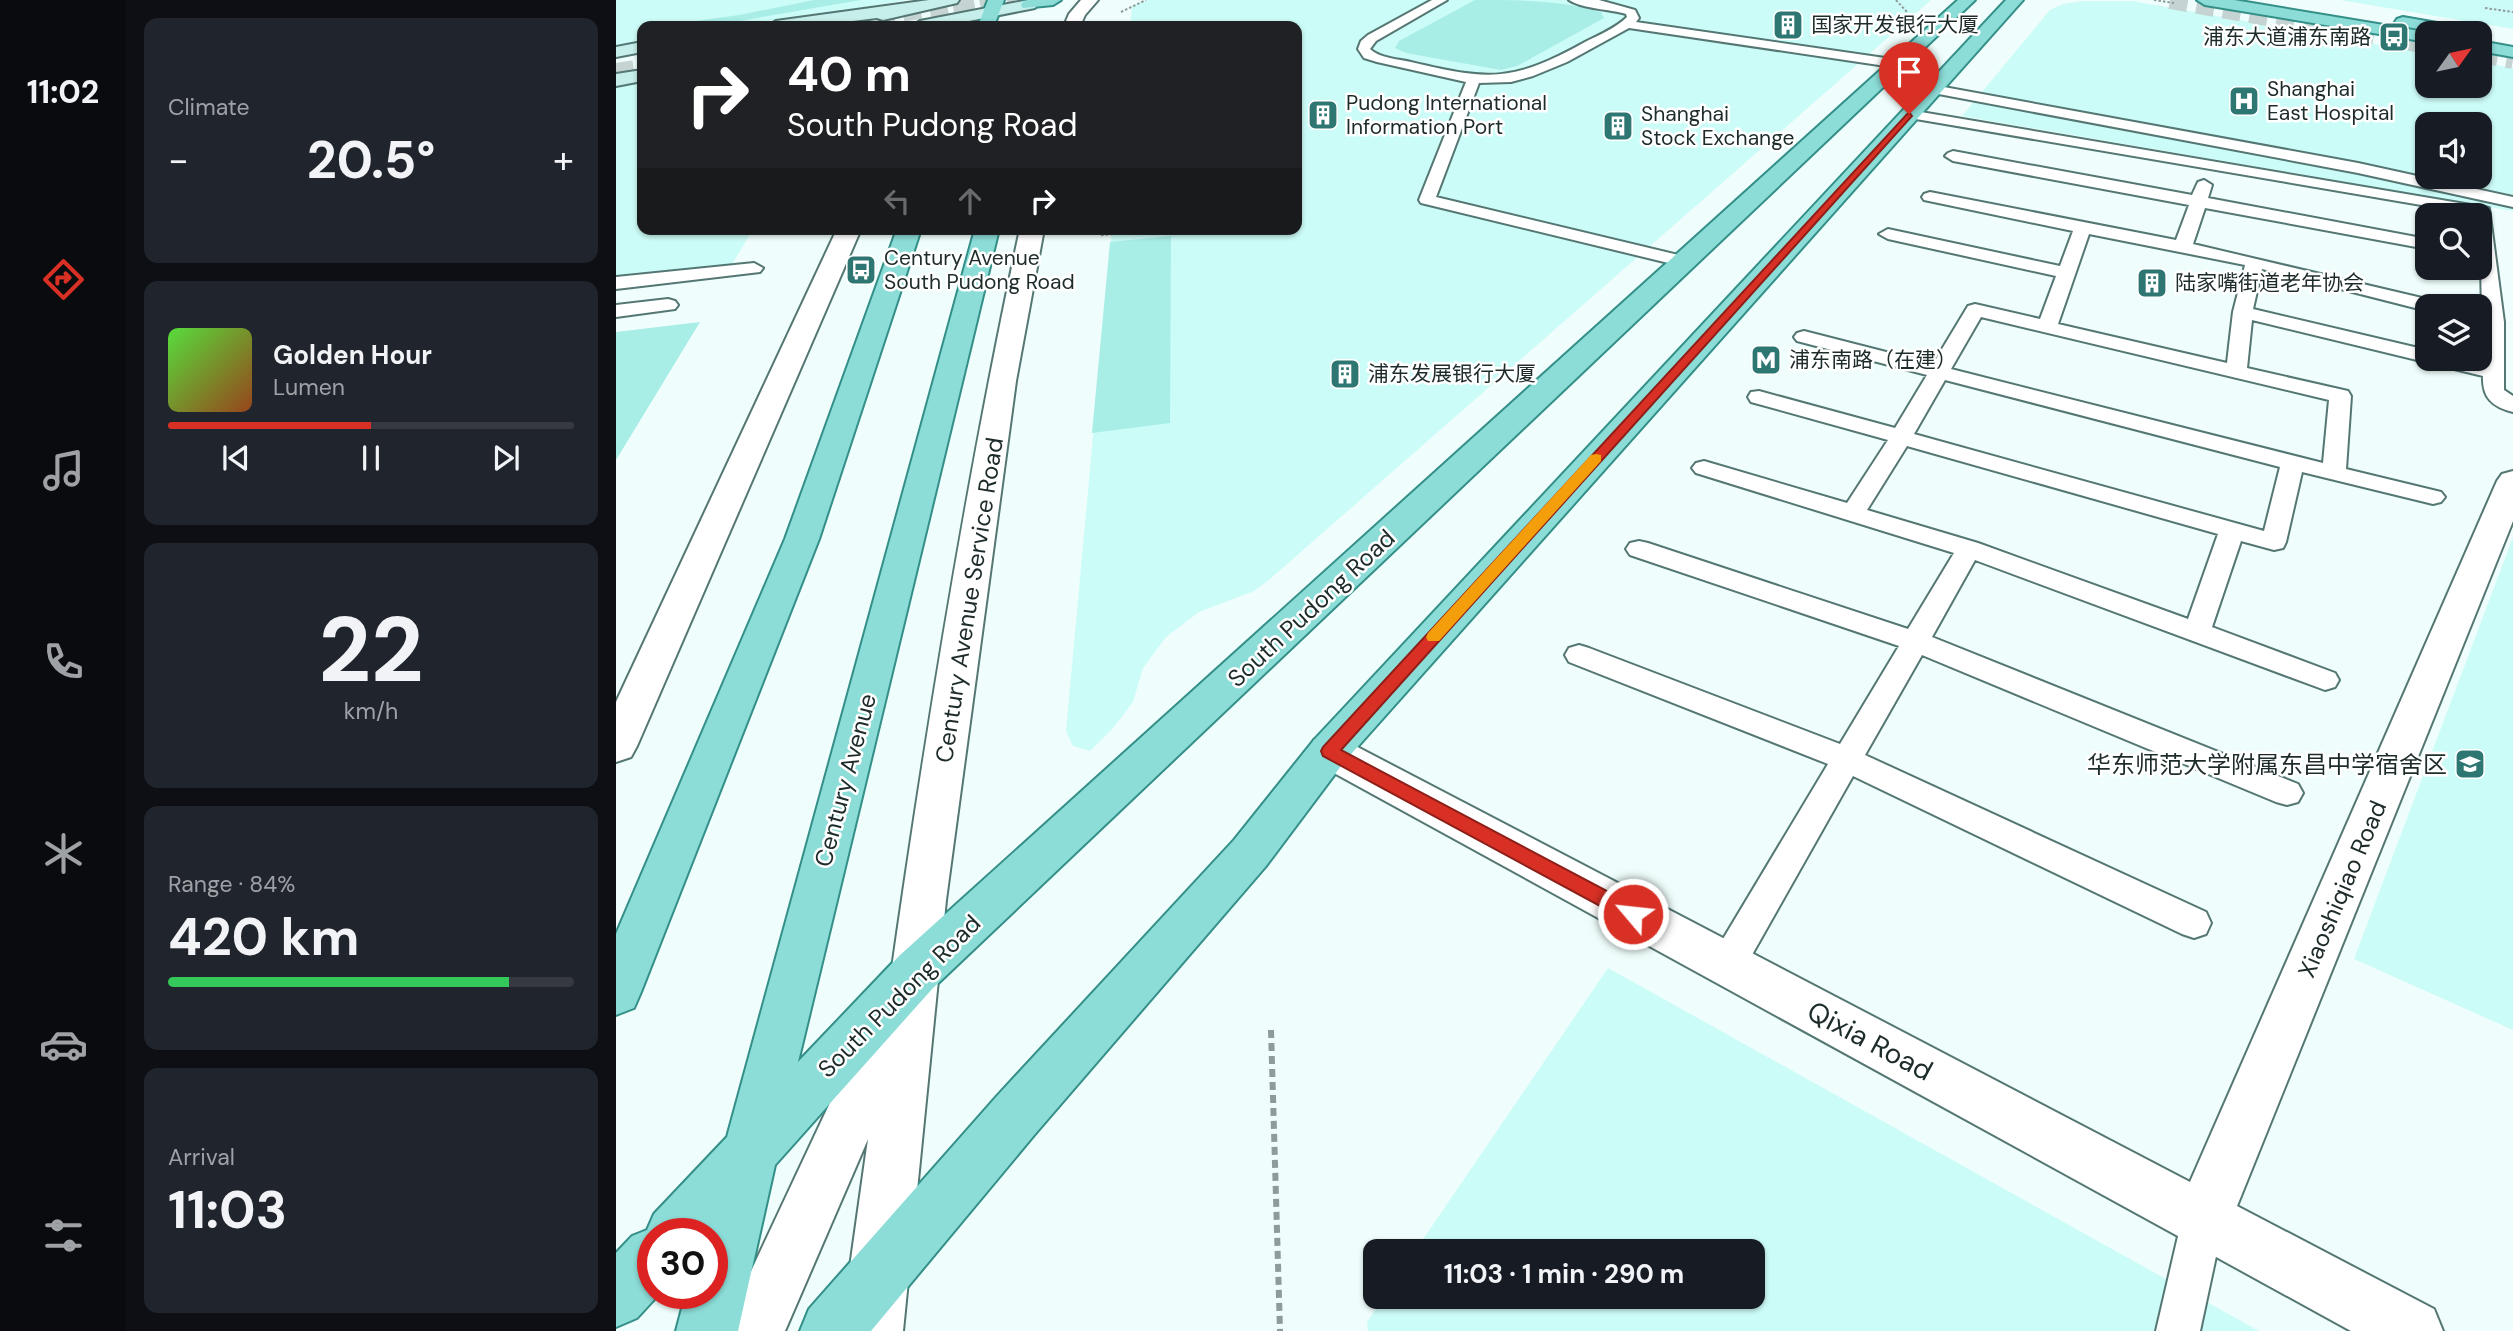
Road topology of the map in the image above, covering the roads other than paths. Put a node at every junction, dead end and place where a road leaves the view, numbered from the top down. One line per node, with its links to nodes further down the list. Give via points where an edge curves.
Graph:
1 (951, 0): 12 (main road)
2 (1053, 0): 10 (main road)
3 (1090, 0): 18 (street)
4 (1441, 0): 34 (lane, via 1372,38 1364,49 1382,59)
5 (1575, 0): 11 (lane)
6 (1967, 0): 31 (main road, South Pudong Road)
7 (2015, 0): 36 (main road)
8 (2205, 0): 21 (main road)
9 (2271, 0): 20 (main road)
10 (1024, 2): 13 (main road); 17 (main road)
11 (1612, 2): 19 (lane, via 1631,12 1633,18)
12 (906, 9): 14 (main road); 15 (main road)
13 (991, 13): 16 (main road)
14 (814, 21)
15 (857, 21)
16 (946, 21)
17 (1029, 21)
18 (1074, 21)
19 (1627, 24): 31 (lane); 34 (lane, via 1528,74)
20 (2415, 24)
21 (2415, 35)
22 (2492, 38): 23 (main road)
23 (2513, 41)
24 (637, 48): 26 (main road)
25 (2492, 49): 27 (main road)
26 (616, 51)
27 (2513, 52)
28 (637, 56): 29 (main road)
29 (616, 60)
30 (637, 62): 32 (main road)
31 (1899, 64): 53 (main road, South Pudong Road)
32 (616, 66)
33 (637, 76): 35 (main road)
34 (1474, 78): 53 (lane, via 1427,200)
35 (616, 80)
36 (1933, 89): 37 (main road); 38 (lane)
37 (1909, 114): 40 (lane); 88 (main road)
38 (2216, 142): 40 (lane); 43 (lane)
39 (1952, 156): 42 (lane)
40 (2210, 166): 42 (lane); 44 (lane)
41 (1930, 197): 45 (lane)
42 (2199, 201): 51 (lane); 52 (lane)
43 (2513, 202)
44 (2430, 203)
45 (2083, 228): 52 (lane); 56 (lane)
46 (1888, 234): 56 (lane)
47 (846, 235): 87 (street)
48 (907, 235): 94 (main road, via 802,539)
49 (985, 235): 95 (main road, Century Avenue)
50 (1031, 235): 93 (street, Century Avenue Service Road, via 1002,381 922,900)
51 (2415, 242)
52 (2183, 247): 54 (lane)
53 (1685, 262): 93 (main road, South Pudong Road)
54 (2255, 262): 59 (lane); 62 (lane)
55 (754, 268): 58 (lane)
56 (2068, 273): 64 (lane)
57 (2488, 280): 63 (lane)
58 (616, 283)
59 (2415, 302)
60 (668, 305): 61 (lane)
61 (616, 311)
62 (2243, 312): 66 (lane); 67 (lane)
63 (2495, 323): 70 (lane)
64 (2047, 327): 67 (lane); 69 (lane, via 1975,310)
65 (1804, 337): 69 (lane)
66 (2415, 353)
67 (2236, 371): 76 (lane, via 2340,396)
68 (2487, 371): 70 (lane)
69 (1938, 372): 73 (lane); 74 (lane)
70 (2491, 372): 72 (lane, via 2493,393)
71 (1759, 397): 73 (lane)
72 (2513, 406)
73 (1901, 438): 79 (lane); 80 (lane)
74 (2292, 463): 76 (lane); 80 (lane, via 2274,542)
75 (1704, 468): 79 (lane)
76 (2334, 473): 78 (lane)
77 (2513, 481): 97 (street, Xiaoshiqiao Road)
78 (2433, 497)
79 (1853, 513): 82 (lane)
80 (2232, 531): 83 (lane)
81 (1639, 549): 84 (lane)
82 (1969, 549): 83 (lane); 84 (lane)
83 (2197, 632): 86 (lane)
84 (1917, 642): 89 (lane); 90 (lane)
85 (1579, 655): 89 (lane)
86 (2325, 680)
87 (616, 746)
88 (1329, 751): 92 (street, Qixia Road); 99 (main road, via 1250,853)
89 (1848, 760): 91 (lane); 92 (lane)
90 (2287, 793)
91 (2194, 923)
92 (1727, 965): 97 (street, Qixia Road)
93 (916, 972): 95 (main road, South Pudong Road); 99 (street, Century Avenue Service Road); 102 (street, Century Avenue Service Road)
94 (616, 992)
95 (749, 1152): 96 (main road, South Pudong Road); 101 (main road, Century Avenue)
96 (689, 1218)
97 (2203, 1219): 105 (lane); 106 (street, Qixia Road)
98 (637, 1274): 100 (main road)
99 (877, 1274): 103 (main road); 104 (street, Century Avenue Service Road)
100 (616, 1297)
101 (707, 1331)
102 (754, 1331)
103 (831, 1331)
104 (872, 1331)
105 (2178, 1331)
106 (2412, 1331)

